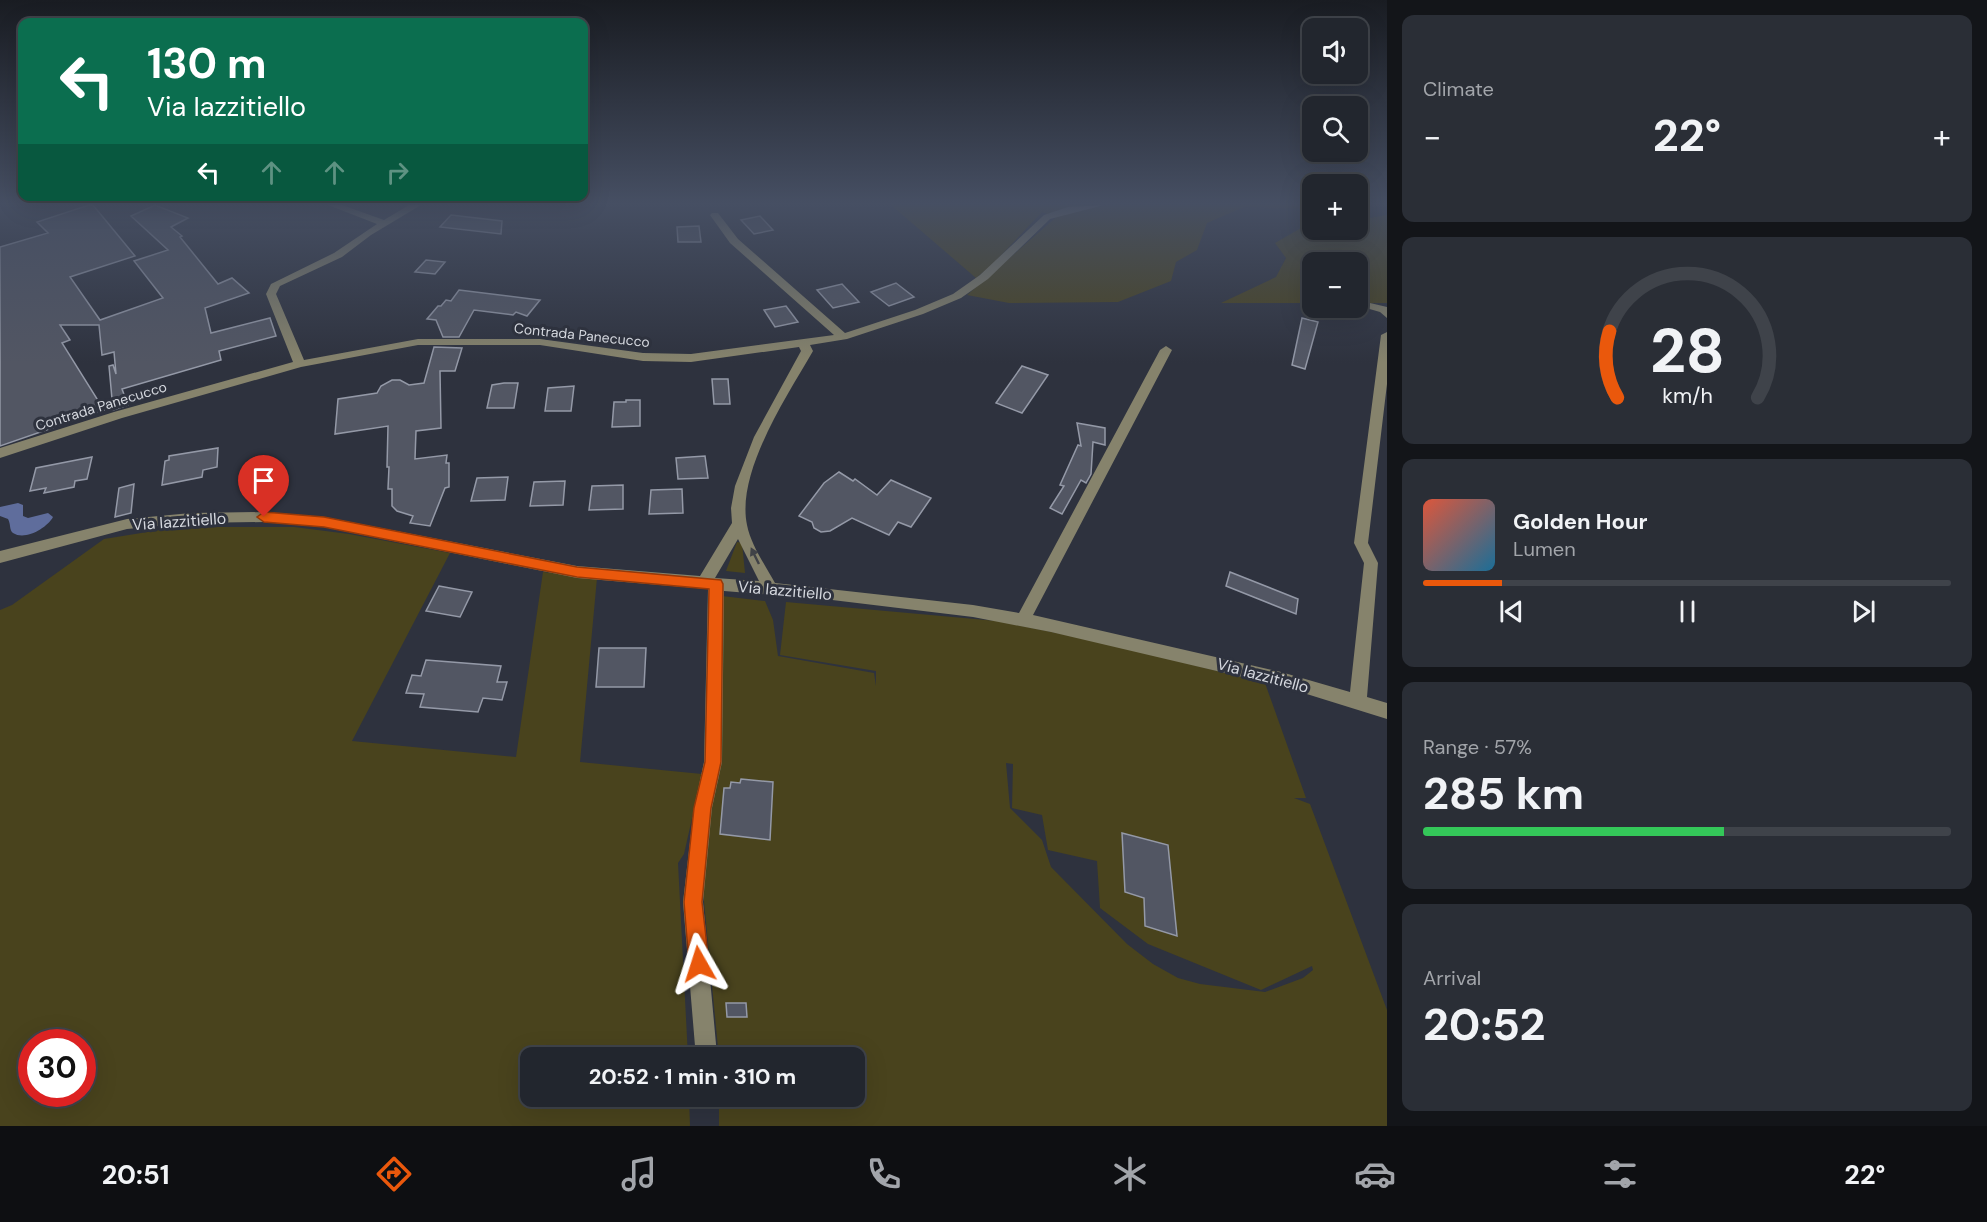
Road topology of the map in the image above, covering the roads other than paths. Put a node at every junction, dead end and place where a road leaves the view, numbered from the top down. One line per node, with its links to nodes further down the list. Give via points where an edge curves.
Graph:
1 (333, 258): 10 (street, via 276,284 271,294)
2 (754, 258): 7 (street)
3 (1004, 258): 7 (street, Contrada Panecucco, via 951,299)
4 (1370, 306): 5 (street, via 1384,310)
5 (1387, 315)
6 (1387, 335): 17 (street, via 1361,543 1371,563)
7 (843, 337): 8 (street, Contrada Panecucco)
8 (804, 344): 10 (street, Contrada Panecucco, via 691,358 643,357 540,342 418,342); 12 (street, via 807,351 759,436 740,494)
9 (1166, 350): 16 (street)
10 (300, 364): 11 (street, Contrada Panecucco)
11 (0, 453)
12 (739, 524): 14 (street); 15 (street, one-way to 12)
13 (0, 557): 14 (street, Via Iazzitiello, via 127,524 264,517 324,522 577,572)
14 (710, 583): 15 (street, Via Iazzitiello); 19 (street, via 713,762 703,808 693,902)
15 (770, 588): 16 (street, Via Iazzitiello)
16 (1023, 620): 17 (street, Via Iazzitiello, via 1248,671)
17 (1358, 701): 18 (street, Via Iazzitiello)
18 (1387, 711)
19 (705, 1047)

